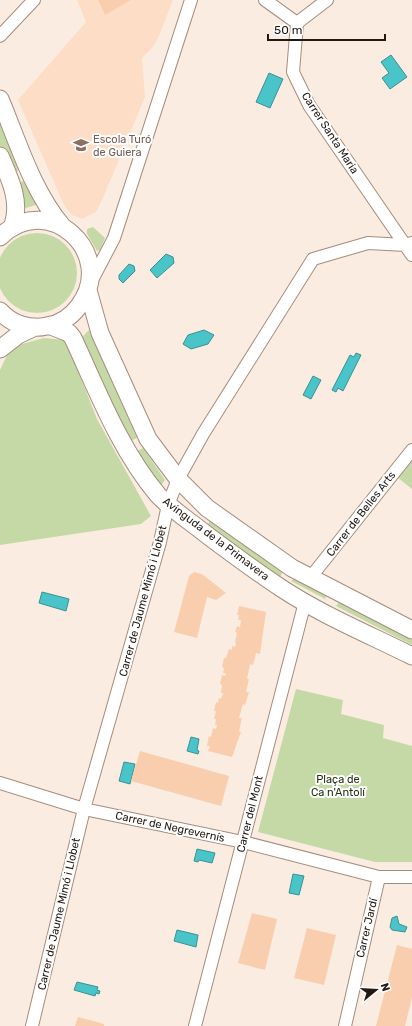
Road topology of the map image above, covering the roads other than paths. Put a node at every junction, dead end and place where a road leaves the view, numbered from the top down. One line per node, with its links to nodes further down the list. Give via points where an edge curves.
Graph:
1 (34, 0): 6 (street)
2 (191, 0): 13 (street, via 114,238)
3 (265, 0): 5 (street)
4 (327, 0): 5 (street)
5 (297, 23): 12 (street, Carrer Santa Maria, via 293,72 309,105)
6 (0, 36)
7 (0, 99): 10 (street, via 47,208)
8 (0, 156): 9 (street, via 17,208)
9 (13, 225): 10 (street, via 49,220); 11 (street)
10 (62, 226): 13 (street, Avinguda de la Primavera, via 81,242 88,257)
11 (0, 237)
12 (410, 248): 18 (street, Carrer de Jaume Mimó i Llobet, via 368,243 312,259 203,434)
13 (89, 286): 15 (street, via 75,312 62,322); 18 (street, Avinguda de la Primavera, via 100,333 148,438)
14 (0, 311): 15 (street, Avinguda de la Primavera, via 16,323)
15 (43, 326): 16 (street, via 18,335); 19 (street, Avinguda de la Primavera, via 70,333 114,426 146,478)
16 (0, 348)
17 (412, 450): 20 (street, Carrer de Belles Arts)
18 (178, 479): 19 (street, Carrer de Jaume Mimó i Llobet); 20 (street, Avinguda de la Primavera, via 207,508)
19 (168, 505): 21 (street, Avinguda de la Primavera, via 234,555); 25 (street, Carrer de Jaume Mimó i Llobet, via 160,542)
20 (310, 578): 22 (street, Avinguda de la Primavera)
21 (305, 602): 23 (street, Avinguda de la Primavera); 26 (street, Carrer del Mont)
22 (412, 630)
23 (412, 656)
24 (0, 783): 25 (street, Carrer de Negrevernís)
25 (84, 808): 26 (street, Carrer de Negrevernís); 29 (street, Carrer de Jaume Mimó i Llobet)
26 (243, 842): 27 (street, Carrer de Negrevernís); 30 (street, Carrer del Mont)
27 (379, 877): 28 (street, Carrer de Negrevernís); 31 (street, Carrer Jardí)
28 (412, 877)
29 (32, 1026)
30 (195, 1026)
31 (345, 1026)

